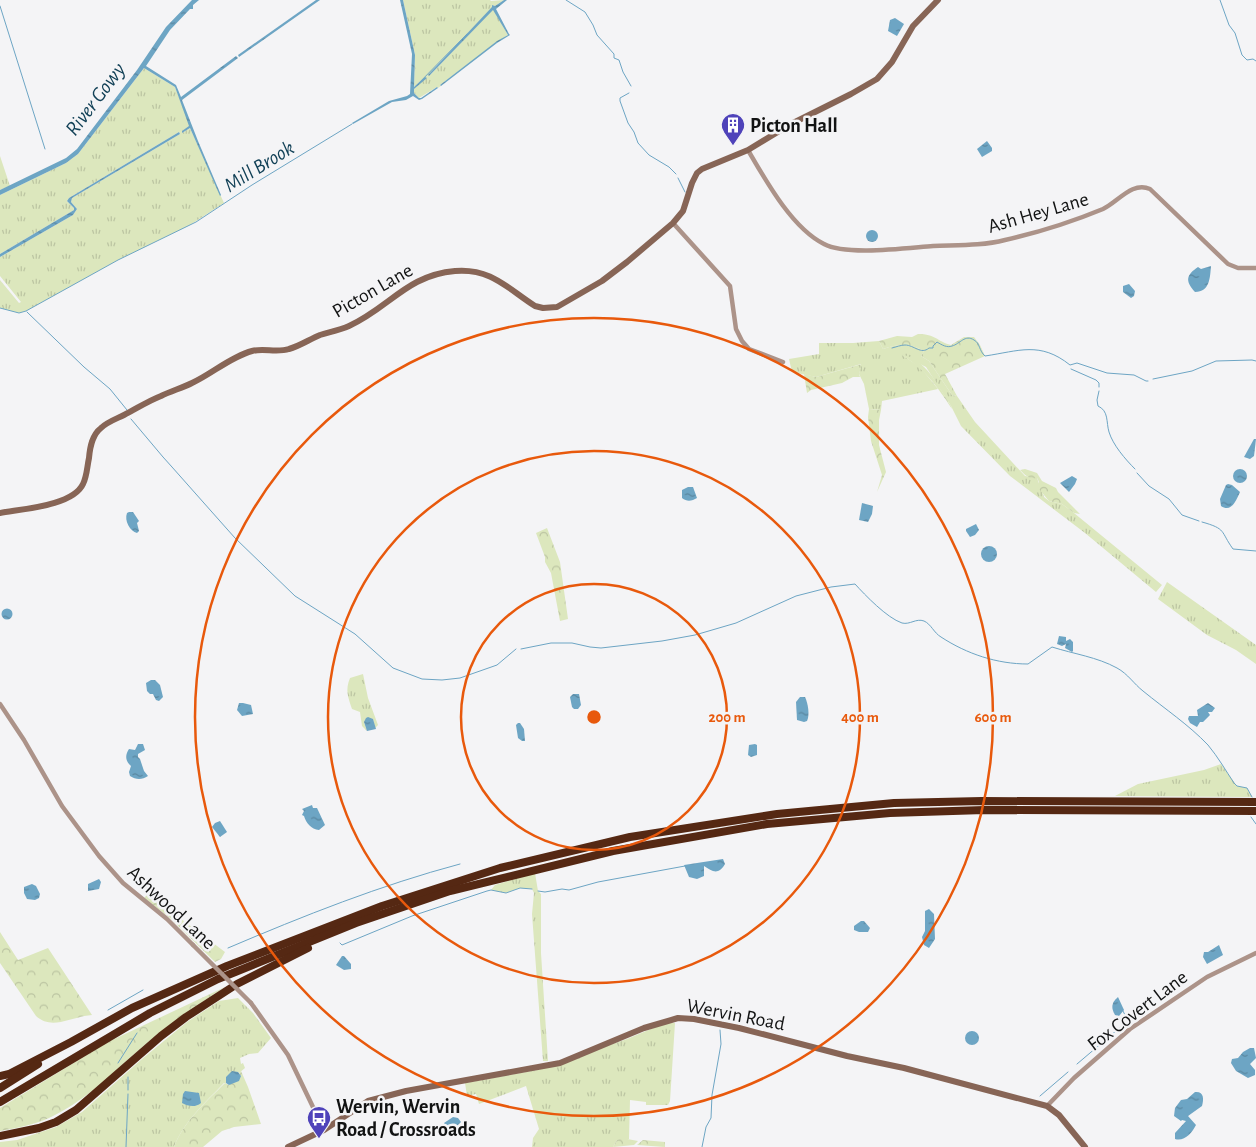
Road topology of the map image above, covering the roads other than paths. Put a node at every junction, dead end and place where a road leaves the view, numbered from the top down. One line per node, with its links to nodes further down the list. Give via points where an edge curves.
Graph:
1 (938, 0): 2 (street, Picton Lane, via 914,26 892,62 877,79)
2 (748, 150): 3 (street, Picton Lane, via 702,168 692,183 683,211); 4 (street, Ash Hey Lane, via 786,209 808,234 833,248 854,250 1004,241 1104,209 1141,187 1150,189 1228,264 1238,268)
3 (674, 223): 5 (street, via 730,286 736,329 742,341 750,349); 6 (street, Picton Lane, via 609,276 557,307 535,306 492,276 453,271 409,286 348,327 289,349 244,354 100,428 92,440 83,484 75,493 43,506)
4 (1256, 268)
5 (783, 362)
6 (0, 513)
7 (0, 704): 17 (street, Ashwood Lane, bridge, via 62,806 99,856 123,883 167,919 251,1003 288,1055)
8 (1256, 802): 12 (highway, via 894,803 787,812 630,837 500,868 382,906 227,966 132,1008)
9 (1256, 811): 10 (highway, via 984,810 890,813 767,824 640,845 570,861 450,891)
10 (356, 923): 15 (highway, via 218,979 150,1013); 18 (highway, via 213,998 161,1036 76,1110 39,1128)
11 (1256, 953): 16 (street, Fox Covert Lane, via 1207,977 1130,1029)
12 (71, 1042): 13 (highway); 14 (highway)
13 (0, 1076)
14 (0, 1088)
15 (0, 1102)
16 (1047, 1106): 17 (street, Wervin Road, via 739,1028 678,1018 644,1028 560,1063 368,1101); 20 (street, Wervin Road, via 1060,1115)
17 (324, 1130): 19 (street, Wervin Road)
18 (0, 1136)
19 (288, 1147)
20 (1086, 1147)

